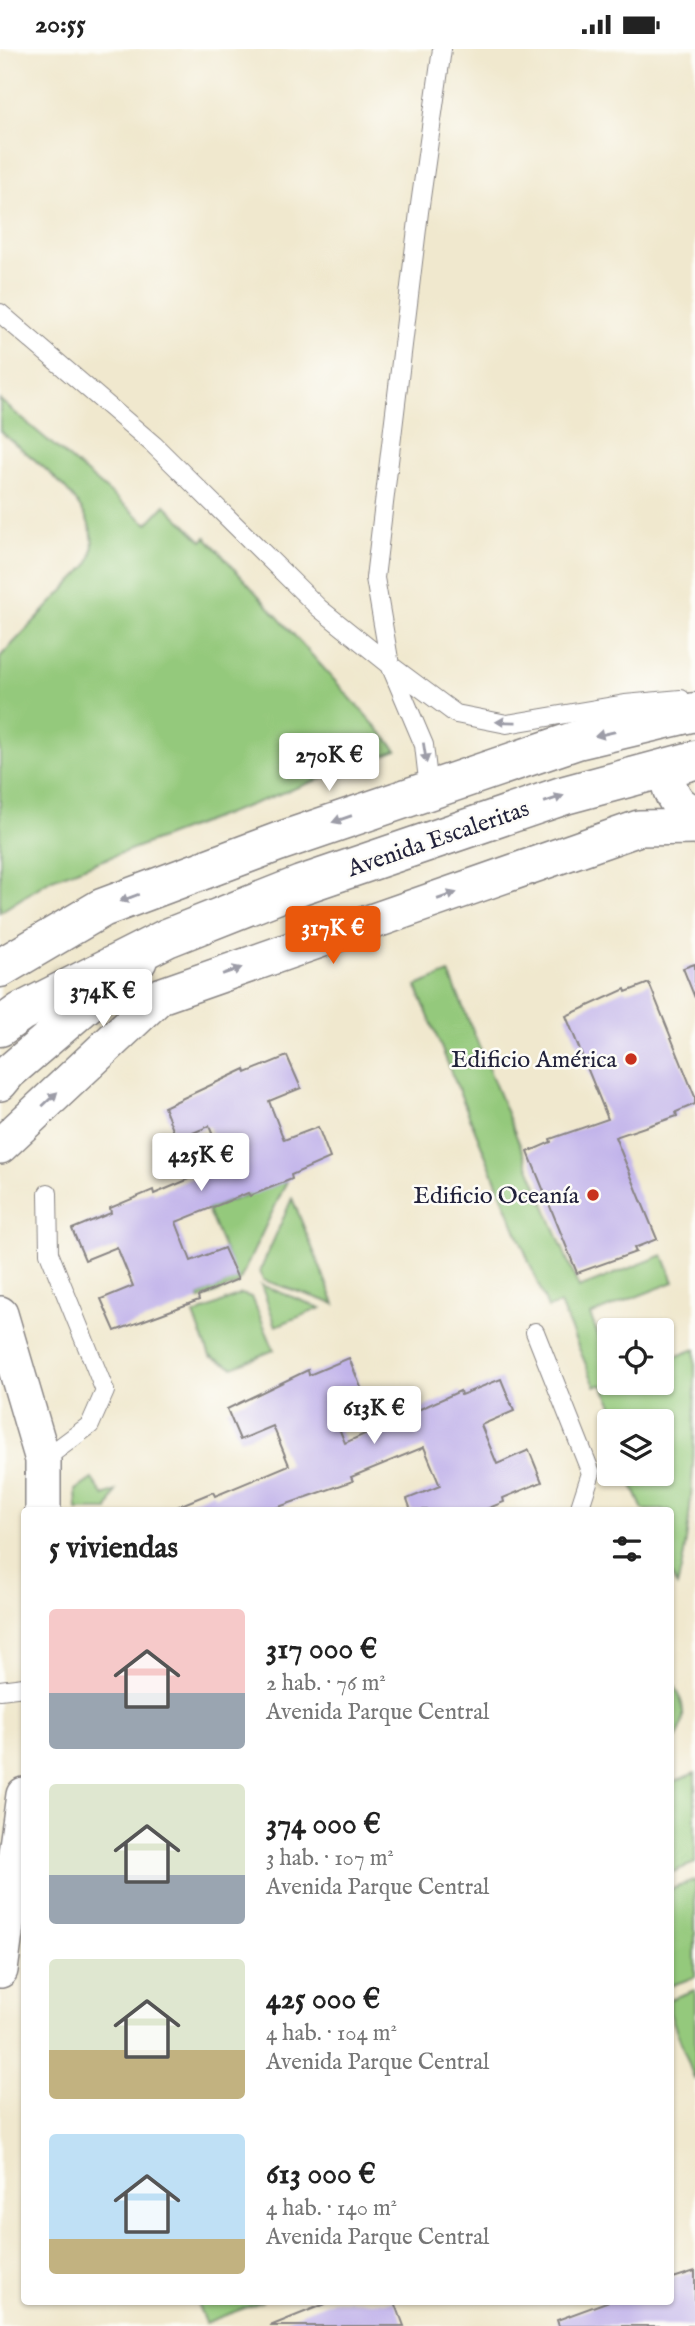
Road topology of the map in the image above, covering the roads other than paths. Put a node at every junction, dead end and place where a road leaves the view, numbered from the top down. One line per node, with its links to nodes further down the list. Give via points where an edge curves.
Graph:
1 (442, 49): 3 (lane, via 375,578)
2 (0, 313): 3 (lane, via 154,445 319,608)
3 (390, 666): 4 (lane, one-way to 3, via 625,704 507,724 456,714); 7 (lane, one-way to 7, via 424,745)
4 (695, 698)
5 (695, 712): 7 (street, Avenida Escaleritas, one-way to 7, via 577,740)
6 (680, 764): 8 (street, via 668,791); 10 (street, Avenida Escaleritas, one-way to 6, via 301,885 525,808)
7 (429, 789): 11 (street, Avenida Escaleritas, one-way to 11, via 102,908)
8 (695, 812)
9 (695, 827): 14 (street, one-way to 9, via 160,996 639,828)
10 (167, 938): 12 (street, Avenida Escaleritas); 13 (street)
11 (0, 968)
12 (0, 1027)
13 (0, 1083)
14 (0, 1146)
15 (48, 1193): 19 (lane, via 50,1253 105,1391 90,1425)
16 (0, 1314): 18 (street)
17 (535, 1332): 21 (lane, via 591,1473)
18 (6, 1348): 19 (street)
19 (43, 1460): 20 (street)
20 (43, 1507)
21 (580, 1507)
22 (21, 1687): 23 (lane)
23 (0, 1690)
24 (21, 1816): 25 (street)
25 (1, 1955)

